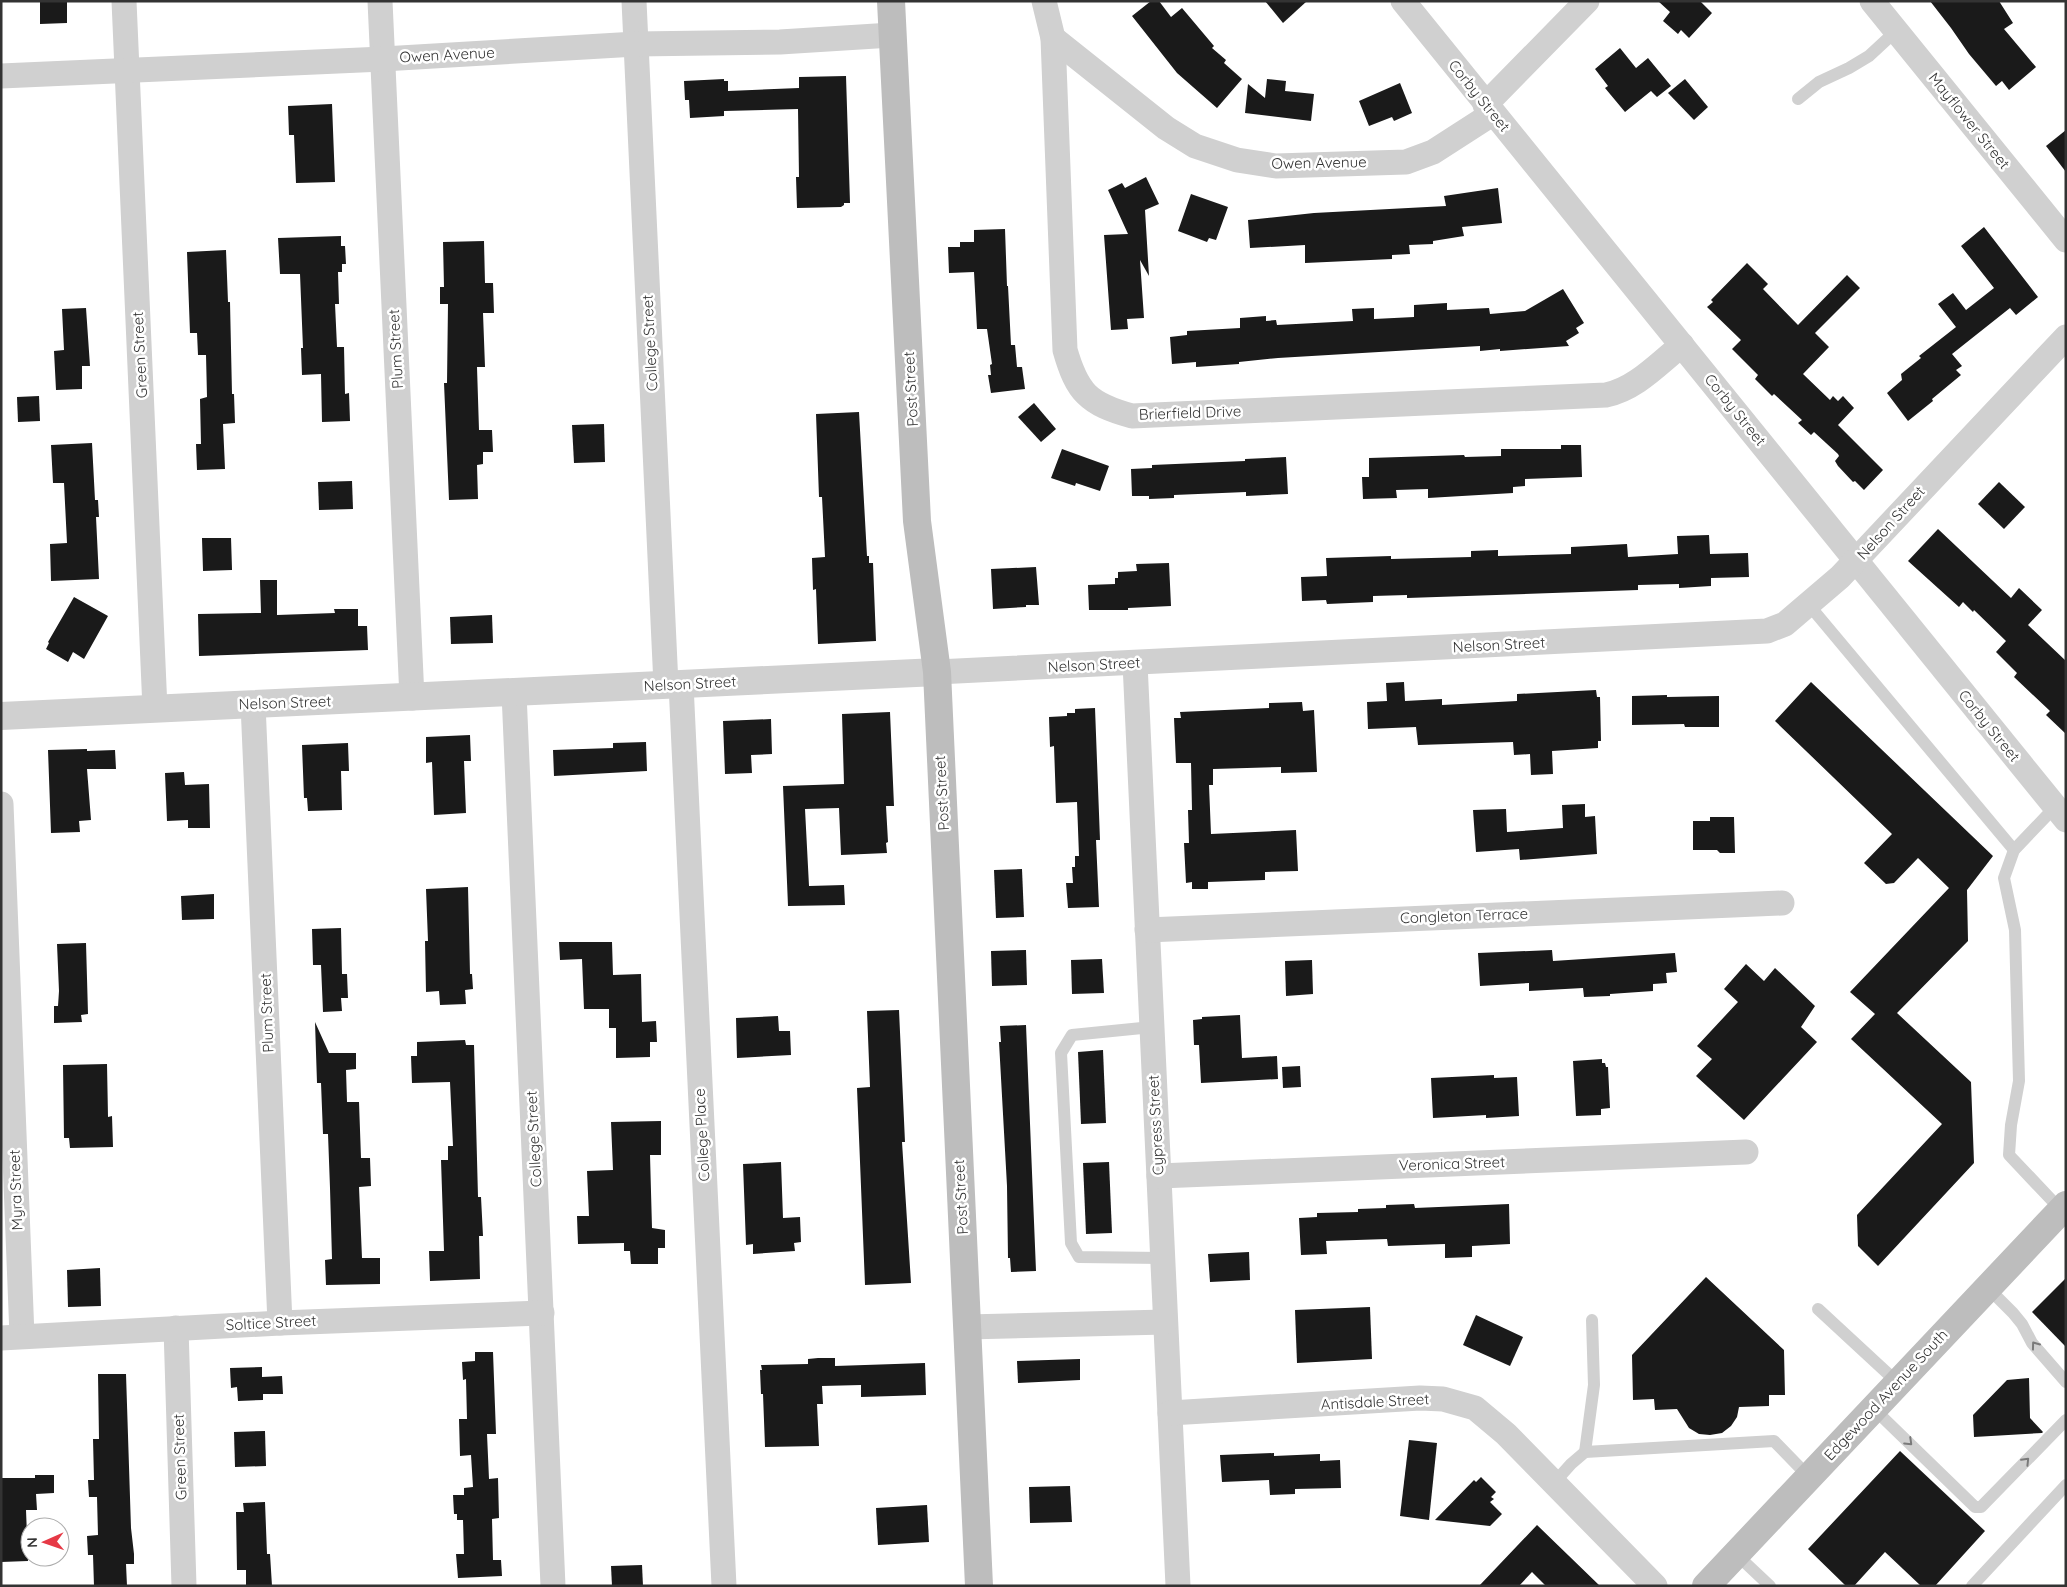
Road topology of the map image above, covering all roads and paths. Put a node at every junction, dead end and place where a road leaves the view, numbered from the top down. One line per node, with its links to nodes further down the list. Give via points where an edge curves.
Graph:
1 (124, 1): 14 (street, Green Street)
2 (380, 1): 13 (street, Plum Street)
3 (634, 1): 12 (street, College Street)
4 (891, 1): 10 (main road, Post Street)
5 (1044, 1): 11 (street, Brierfield Drive)
6 (1403, 1): 17 (street, Corby Street)
7 (1587, 1): 17 (street, Owen Avenue)
8 (1872, 1): 9 (street, Mayflower Street)
9 (1896, 31): 16 (lane, via 1869,56 1819,82); 18 (street, Mayflower Street)
10 (892, 35): 12 (street, Owen Avenue, via 780,42); 24 (main road, Post Street, via 917,521)
11 (1052, 38): 17 (street, Owen Avenue, via 1166,128 1195,146 1237,160 1276,166 1406,162 1433,152); 20 (street, Brierfield Drive, via 1065,350 1072,375 1086,396 1108,410 1132,416 1606,395 1629,387)
12 (636, 44): 13 (street, Owen Avenue); 25 (street, College Street)
13 (382, 59): 14 (street, Owen Avenue); 27 (street, Plum Street)
14 (127, 70): 15 (street, Owen Avenue); 29 (street, Green Street)
15 (1, 76)
16 (1798, 99)
17 (1489, 109): 20 (street, Corby Street)
18 (2066, 240)
19 (2066, 338): 21 (street, Nelson Street)
20 (1682, 345): 21 (street, Corby Street)
21 (1856, 561): 22 (street, Nelson Street); 32 (street, Corby Street)
22 (1809, 605): 23 (street, Nelson Street, via 1785,624 1767,631); 33 (lane)
23 (1135, 664): 24 (street, Nelson Street); 35 (street, Cypress Street)
24 (937, 672): 25 (street, Nelson Street); 47 (main road, Post Street)
25 (674, 684): 26 (street, Nelson Street); 62 (street, College Place)
26 (514, 693): 27 (street, Nelson Street); 43 (street, College Street)
27 (412, 698): 28 (street, Nelson Street)
28 (253, 704): 29 (street, Nelson Street); 46 (street, Plum Street)
29 (155, 709): 30 (street, Nelson Street)
30 (1, 716)
31 (1, 804): 49 (street, Myra Street)
32 (2060, 814): 33 (lane)
33 (2014, 850): 39 (lane, via 2004,878 2015,930 2018,1061 2018,1089 2009,1156)
34 (1782, 903): 35 (street, Congleton Terrace)
35 (1147, 930): 36 (street, Cypress Street)
36 (1152, 1027): 38 (street, Cypress Street); 40 (lane, via 1072,1035 1061,1053 1071,1243 1078,1257)
37 (1746, 1152): 38 (street, Veronica Street)
38 (1159, 1176): 40 (street, Cypress Street)
39 (2063, 1207): 41 (main road, Edgewood Avenue South)
40 (1162, 1258): 45 (street, Cypress Street)
41 (1988, 1288): 50 (lane, one-way to 41, via 2032,1343 2013,1313); 51 (main road, Edgewood Avenue South)
42 (1818, 1309): 51 (lane)
43 (542, 1313): 46 (street, Soltice Street); 61 (street, College Street)
44 (1592, 1320): 55 (lane, via 1594,1385)
45 (1165, 1322): 47 (street); 53 (street, Cypress Street)
46 (280, 1323): 48 (street, Soltice Street)
47 (967, 1327): 63 (main road, Post Street)
48 (176, 1328): 49 (street, Soltice Street); 60 (street, Green Street)
49 (12, 1337)
50 (2066, 1382)
51 (1898, 1383): 52 (main road, Edgewood Avenue South)
52 (1874, 1409): 54 (lane, one-way to 54, via 1975,1507 1981,1507); 56 (main road, Edgewood Avenue South)
53 (1170, 1413): 57 (street, Antisdale Street, via 1443,1399 1474,1408 1506,1434); 64 (street, Cypress Street)
54 (2066, 1420)
55 (1585, 1452): 56 (lane, via 1774,1441); 57 (lane)
56 (1809, 1477): 59 (main road, Edgewood Avenue South)
57 (1554, 1483): 65 (street, Antisdale Street)
58 (2066, 1485): 68 (lane)
59 (1736, 1554): 66 (main road, Edgewood Avenue South); 67 (lane)
60 (184, 1586)
61 (553, 1586)
62 (724, 1586)
63 (978, 1586)
64 (1178, 1586)
65 (1655, 1586)
66 (1706, 1586)
67 (1770, 1586)
68 (1972, 1586)

